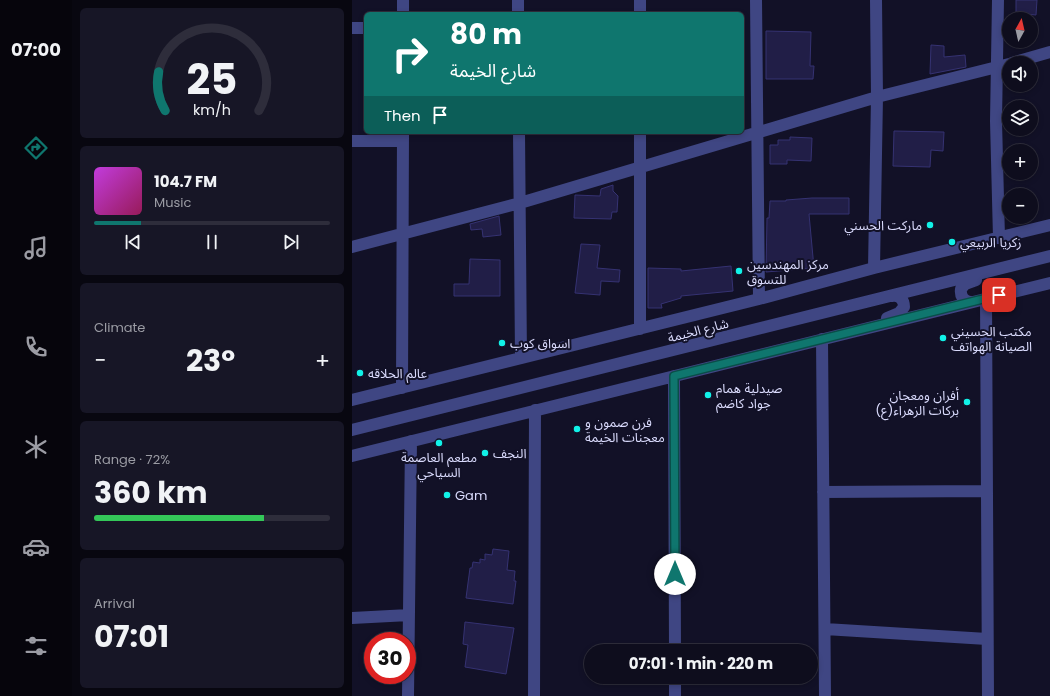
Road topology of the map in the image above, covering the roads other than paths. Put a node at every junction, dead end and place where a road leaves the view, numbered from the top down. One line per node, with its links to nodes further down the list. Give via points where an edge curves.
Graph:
1 (403, 0): 7 (street)
2 (518, 0): 8 (street)
3 (640, 0): 9 (street)
4 (756, 0): 17 (street)
5 (876, 0): 16 (street)
6 (998, 0): 15 (street)
7 (403, 12)
8 (518, 12)
9 (640, 12)
10 (352, 28): 11 (street)
11 (364, 28)
12 (1050, 52): 13 (street)
13 (1035, 56)
14 (1002, 65): 15 (street)
15 (997, 67): 16 (street); 26 (street)
16 (877, 97): 17 (street); 29 (street)
17 (757, 133): 22 (street); 34 (street)
18 (519, 134): 23 (street)
19 (640, 134): 22 (street)
20 (402, 137): 21 (street); 25 (street)
21 (352, 141)
22 (640, 166): 23 (street); 36 (street)
23 (520, 203): 25 (street); 39 (street)
24 (1050, 226): 26 (street)
25 (402, 234): 27 (street); 41 (street)
26 (999, 238): 29 (street)
27 (352, 247)
28 (1050, 256): 30 (street, شارع الخيمة)
29 (874, 268): 34 (street)
30 (1003, 268): 32 (street, شارع الخيمة); 35 (street, via 963,286 961,296 966,302)
31 (1050, 283): 33 (street)
32 (892, 296): 37 (street, via 903,300 902,311); 44 (street, شارع الخيمة)
33 (986, 298): 35 (street); 47 (street)
34 (759, 299): 36 (street)
35 (970, 302): 37 (street)
36 (640, 329): 39 (street)
37 (853, 332): 38 (street)
38 (822, 339): 40 (street); 48 (street)
39 (521, 358): 41 (street)
40 (674, 376): 43 (street); 53 (street)
41 (402, 388): 42 (street)
42 (352, 400)
43 (535, 410): 45 (street); 56 (street)
44 (352, 430)
45 (411, 441): 46 (street); 49 (street)
46 (352, 456)
47 (987, 491): 48 (street); 52 (street)
48 (823, 492): 51 (street)
49 (409, 615): 50 (street); 55 (street)
50 (352, 618)
51 (825, 629): 52 (street); 58 (street)
52 (987, 639): 59 (street)
53 (675, 644)
54 (675, 684): 57 (street)
55 (408, 696)
56 (534, 696)
57 (675, 696)
58 (825, 696)
59 (988, 696)

